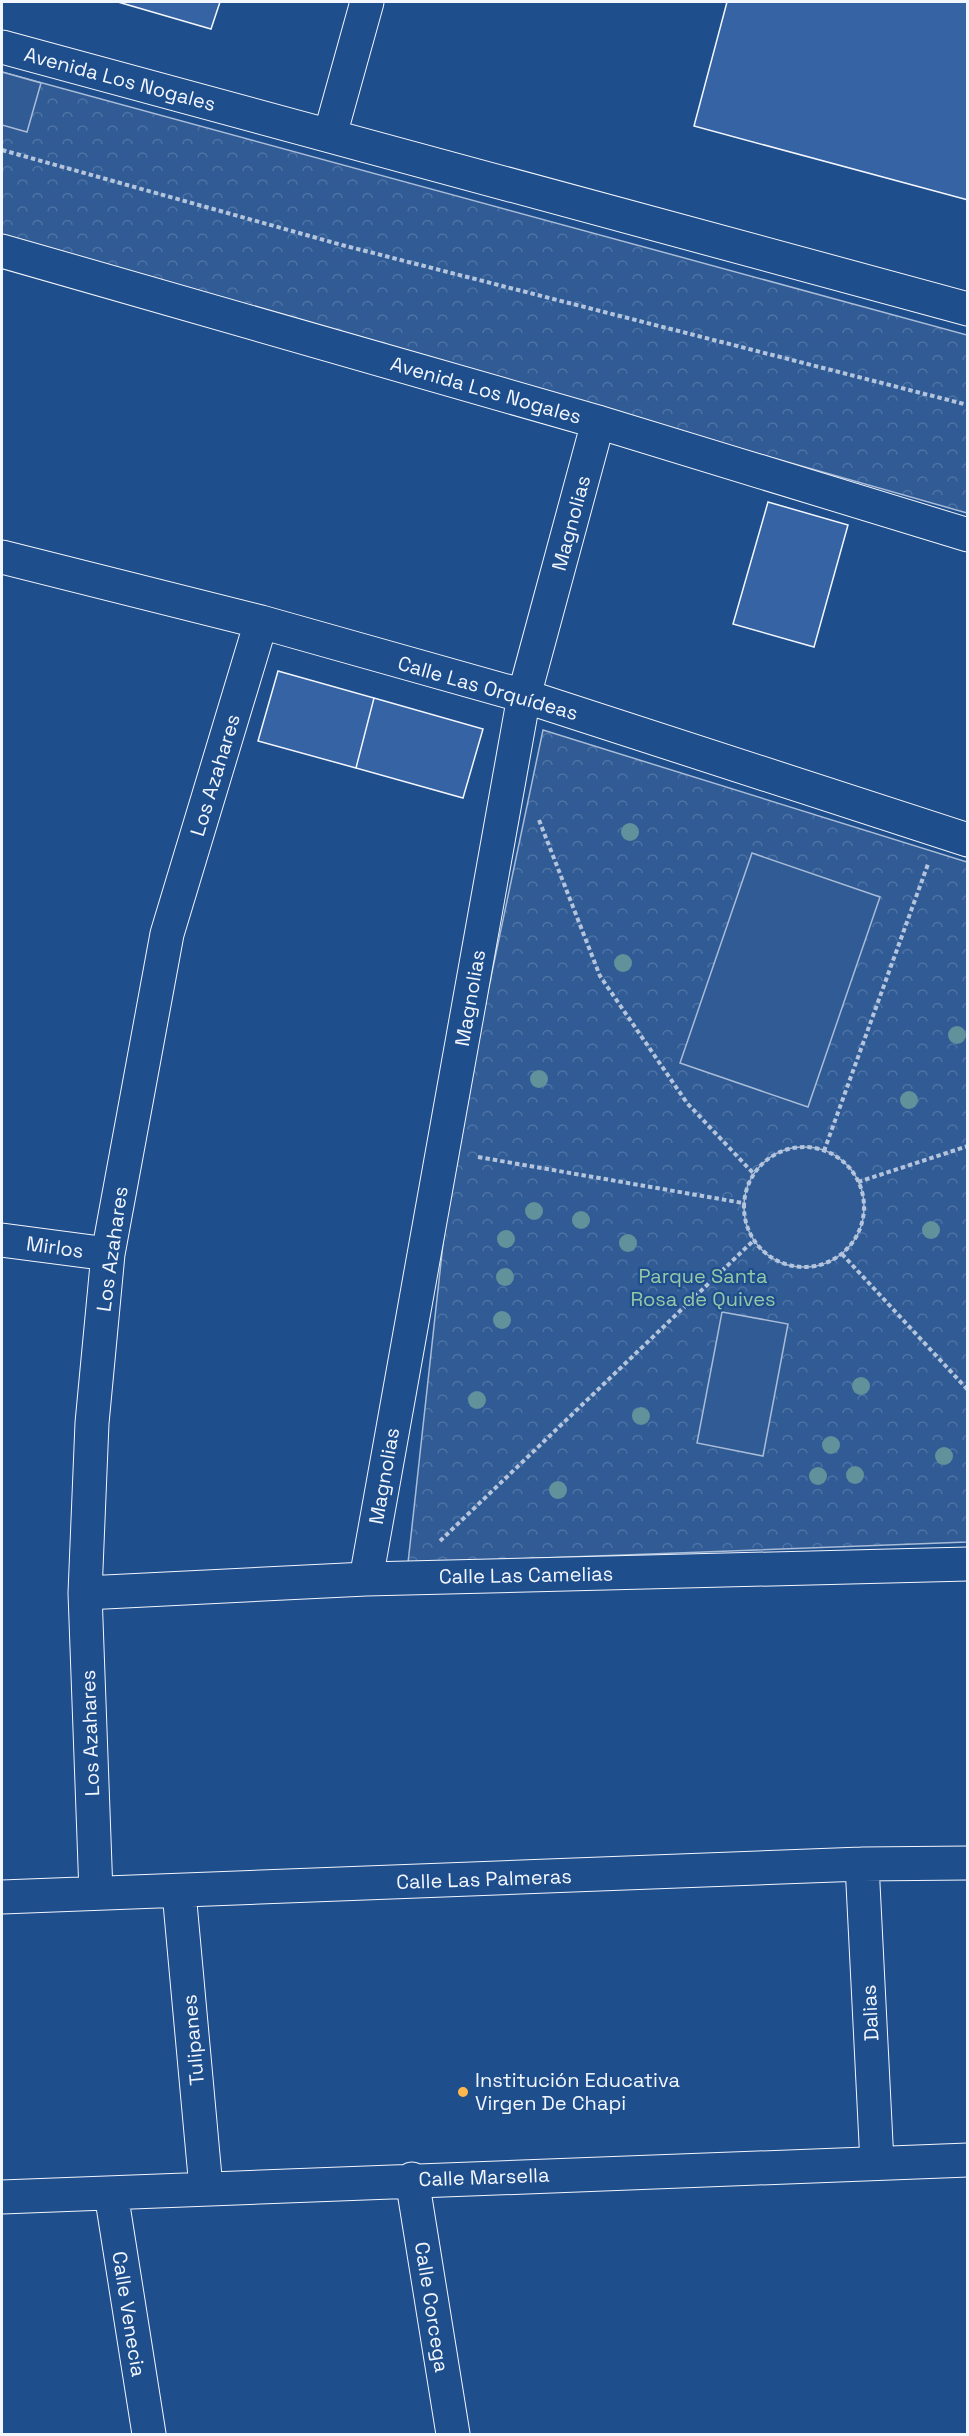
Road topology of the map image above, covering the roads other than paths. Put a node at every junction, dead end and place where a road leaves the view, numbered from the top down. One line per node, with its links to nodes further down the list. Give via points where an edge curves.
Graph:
1 (367, 2): 3 (street)
2 (2, 47): 3 (street, Avenida Los Nogales)
3 (330, 135): 5 (street, Avenida Los Nogales)
4 (2, 252): 6 (street, Avenida Los Nogales)
5 (968, 309)
6 (598, 422): 7 (street, Avenida Los Nogales); 10 (street, Magnolias)
7 (968, 536)
8 (2, 557): 9 (street, Calle Las Orquídeas)
9 (261, 622): 10 (street, Calle Las Orquídeas); 13 (street, Los Azahares, via 167,934)
10 (524, 696): 11 (street, Calle Las Orquídeas); 15 (street, Magnolias)
11 (968, 840)
12 (2, 1240): 13 (street, Mirlos)
13 (108, 1254): 16 (street, Los Azahares, via 92,1424)
14 (968, 1564): 15 (street, Calle Las Camelias)
15 (366, 1579): 16 (street, Calle Las Camelias)
16 (85, 1593): 20 (street, Los Azahares)
17 (968, 1863): 18 (street, Calle Las Palmeras)
18 (862, 1864): 19 (street, Calle Las Palmeras); 23 (street, Dalias)
19 (179, 1892): 20 (street, Calle Las Palmeras); 25 (street, Tulipanes)
20 (96, 1893): 21 (street, Calle Las Palmeras)
21 (2, 1897)
22 (968, 2160): 23 (street, Calle Marsella)
23 (877, 2163): 24 (street, Calle Marsella)
24 (412, 2179): 25 (street, Calle Marsella); 29 (street, Calle Corcega)
25 (206, 2188): 26 (street, Calle Marsella)
26 (111, 2193): 27 (street, Calle Marsella); 28 (street, Calle Venecia)
27 (2, 2197)
28 (149, 2434)
29 (453, 2434)

